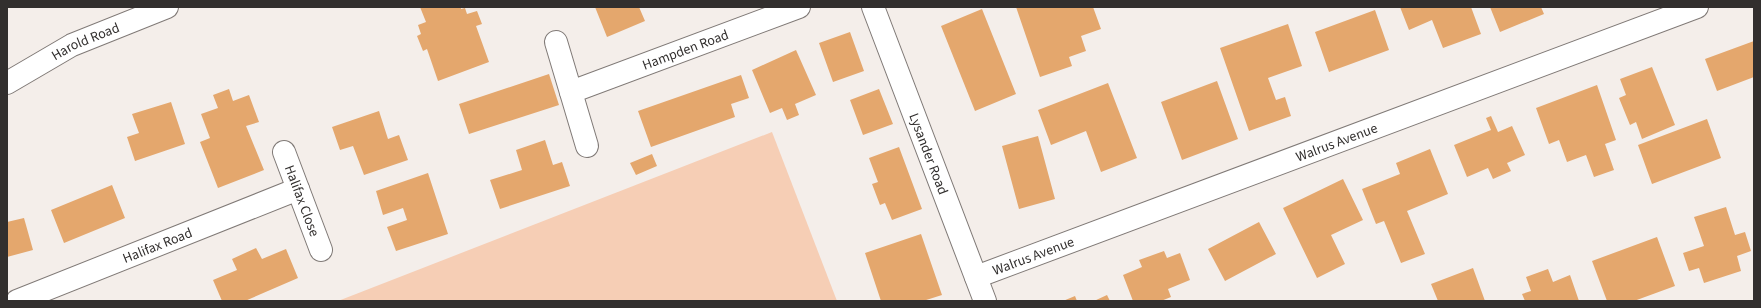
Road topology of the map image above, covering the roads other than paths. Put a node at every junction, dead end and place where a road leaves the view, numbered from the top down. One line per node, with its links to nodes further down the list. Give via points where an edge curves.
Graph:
1 (167, 7): 6 (street, Harold Road, via 72,45)
2 (799, 7): 7 (street, Hampden Road)
3 (873, 7): 12 (street, Lysander Road)
4 (1697, 7): 12 (street, Walrus Avenue)
5 (556, 42): 7 (street)
6 (7, 83)
7 (571, 92): 8 (street)
8 (587, 146)
9 (284, 152): 10 (street, Halifax Close)
10 (298, 189): 11 (street, Halifax Close); 13 (street, Halifax Road)
11 (321, 250)
12 (976, 277): 14 (street, Lysander Road)
13 (17, 301)
14 (985, 301)

